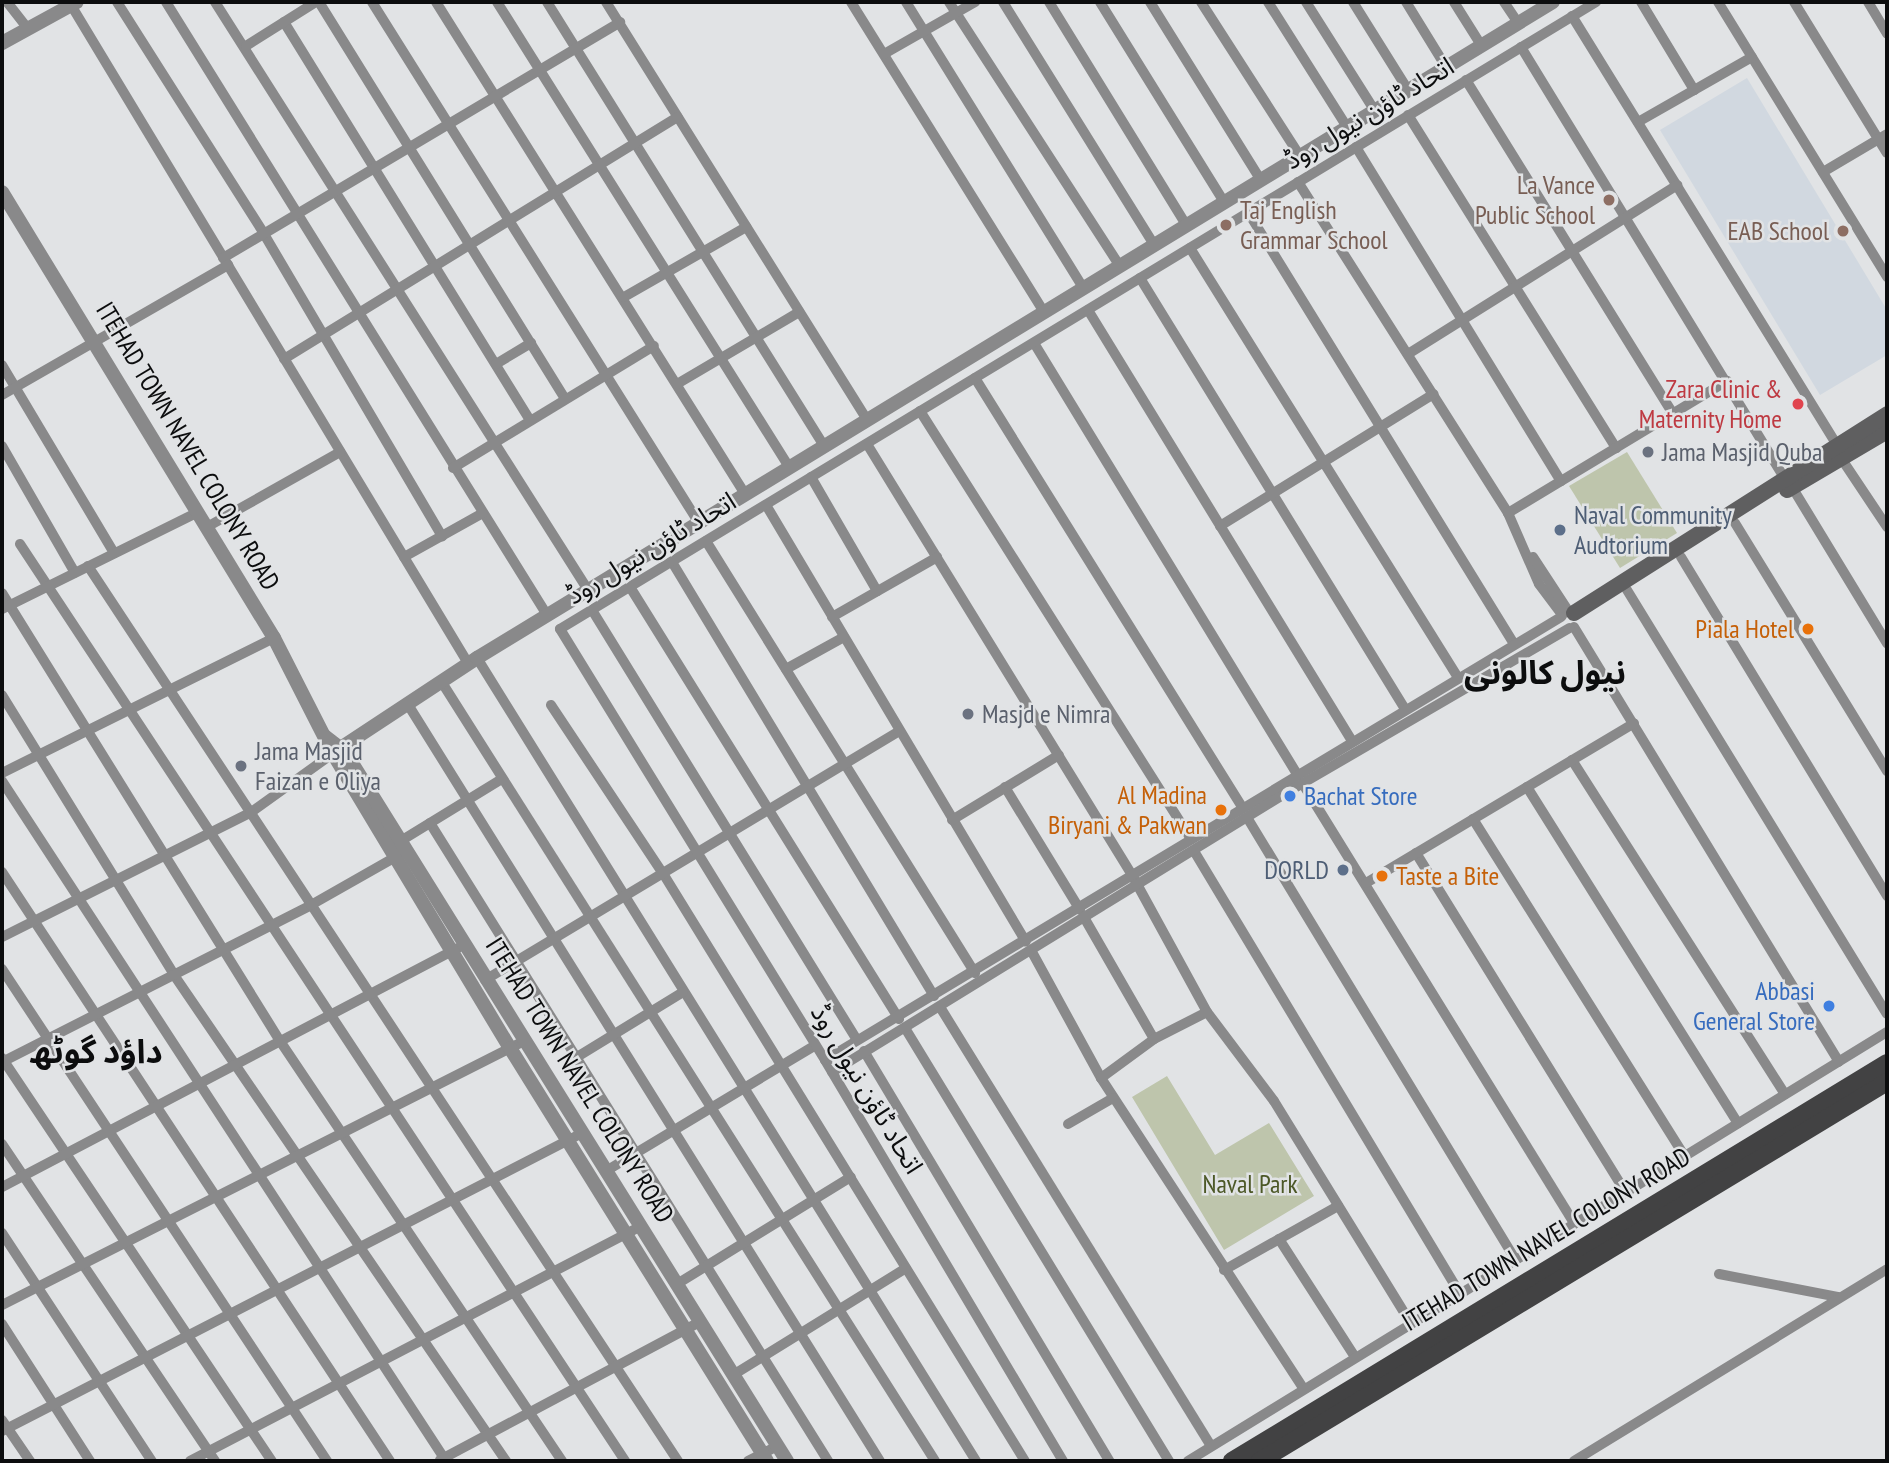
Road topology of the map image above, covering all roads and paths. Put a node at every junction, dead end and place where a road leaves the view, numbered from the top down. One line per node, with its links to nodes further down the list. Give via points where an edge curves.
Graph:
1 (7, 2): 38 (street)
2 (117, 2): 82 (street)
3 (166, 2): 77 (street)
4 (215, 2): 43 (street)
5 (317, 2): 35 (street); 63 (street)
6 (372, 2): 58 (street)
7 (436, 2): 53 (street)
8 (497, 2): 49 (street)
9 (547, 2): 45 (street)
10 (606, 2): 36 (street)
11 (851, 2): 46 (street)
12 (906, 2): 39 (street)
13 (950, 2): 33 (street)
14 (975, 2): 33 (street)
15 (1003, 2): 83 (street)
16 (1049, 2): 80 (street)
17 (1100, 2): 75 (street)
18 (1150, 2): 69 (street)
19 (1201, 2): 65 (street)
20 (1268, 2): 59 (street)
21 (1306, 2): 54 (street)
22 (1353, 2): 51 (street)
23 (1406, 2): 48 (street)
24 (1454, 2): 42 (street)
25 (1504, 2): 37 (street)
26 (1553, 2): 37 (street)
27 (1595, 2): 34 (street, اتحاد ٹاؤن نیول روڈ)
28 (1641, 2): 52 (street)
29 (1718, 2): 47 (street)
30 (1794, 2): 60 (street)
31 (1868, 2): 40 (street)
32 (74, 4): 38 (street); 88 (street)
33 (956, 13): 39 (street); 89 (street)
34 (1572, 16): 44 (street, اتحاد ٹاؤن نیول روڈ); 57 (street)
35 (284, 22): 43 (street); 67 (street)
36 (621, 22): 45 (street); 56 (street)
37 (1518, 23): 42 (street)
38 (28, 29): 41 (street)
39 (925, 31): 46 (street); 95 (street)
40 (1887, 34)
41 (2, 43)
42 (1481, 45): 48 (street)
43 (246, 46): 74 (street)
44 (1521, 47): 50 (street, اتحاد ٹاؤن نیول روڈ); 78 (street)
45 (577, 48): 49 (street); 61 (street)
46 (884, 54): 101 (street)
47 (1752, 57): 52 (street); 68 (street)
48 (1446, 67): 51 (street)
49 (540, 70): 53 (street); 66 (street)
50 (1466, 80): 55 (street, اتحاد ٹاؤن نیول روڈ); 87 (street)
51 (1408, 90): 54 (street)
52 (1694, 90): 57 (street)
53 (497, 96): 58 (street); 72 (street)
54 (1375, 111): 59 (street)
55 (1408, 115): 62 (street, اتحاد ٹاؤن نیول روڈ); 94 (street)
56 (678, 117): 61 (street); 81 (street)
57 (1638, 122): 71 (street)
58 (449, 124): 63 (street); 79 (street)
59 (1347, 127): 65 (street)
60 (1883, 136): 64 (street); 68 (street)
61 (635, 143): 66 (street); 86 (street)
62 (1356, 147): 70 (street, اتحاد ٹاؤن نیول روڈ); 102 (street)
63 (409, 148): 67 (street); 84 (street)
64 (1887, 153)
65 (1300, 156): 69 (street)
66 (600, 165): 72 (street); 91 (street)
67 (373, 169): 74 (street); 90 (street)
68 (1824, 172): 92 (street)
69 (1261, 180): 75 (street)
70 (1298, 182): 76 (street, اتحاد ٹاؤن نیول روڈ); 109 (street)
71 (1677, 185): 78 (street); 135 (street)
72 (558, 191): 79 (street); 97 (street)
73 (2, 192): 106 (street, ITEHAD TOWN NAVEL COLONY ROAD)
74 (334, 192): 77 (street); 96 (street)
75 (1224, 202): 80 (street)
76 (1248, 212): 85 (street, اتحاد ٹاؤن نیول روڈ); 127 (street)
77 (298, 214): 82 (street); 99 (street)
78 (1626, 217): 87 (street); 116 (street)
79 (509, 221): 84 (street); 114 (street)
80 (1186, 226): 83 (street)
81 (746, 227): 86 (street); 100 (street)
82 (264, 234): 88 (street); 103 (street)
83 (1154, 245): 89 (street)
84 (469, 246): 90 (street); 107 (street)
85 (1190, 248): 93 (street, اتحاد ٹاؤن نیول روڈ); 136 (street)
86 (702, 250): 91 (street); 104 (street)
87 (1572, 251): 94 (street); 123 (street)
88 (225, 261): 106 (street); 111 (street)
89 (1120, 266): 95 (street)
90 (435, 267): 96 (street); 112 (street)
91 (667, 271): 97 (street); 110 (street)
92 (1887, 277)
93 (1140, 278): 98 (street, اتحاد ٹاؤن نیول روڈ); 143 (street)
94 (1515, 286): 102 (street); 133 (street)
95 (1083, 288): 101 (street)
96 (396, 290): 99 (street); 129 (street)
97 (624, 297): 108 (street)
98 (1088, 310): 105 (street, اتحاد ٹاؤن نیول روڈ); 150 (street)
99 (359, 312): 103 (street); 138 (street)
100 (799, 312): 104 (street); 126 (street)
101 (1044, 312): 126 (street)
102 (1462, 320): 109 (street); 140 (street)
103 (322, 336): 111 (street); 153 (street)
104 (756, 337): 110 (street); 132 (street)
105 (1034, 342): 115 (street, اتحاد ٹاؤن نیول روڈ); 200 (street)
106 (94, 343): 118 (street); 145 (street, ITEHAD TOWN NAVEL COLONY ROAD)
107 (531, 343): 112 (street); 121 (street)
108 (654, 346): 114 (street); 117 (street)
109 (1408, 354): 119 (street)
110 (721, 358): 117 (street); 137 (street)
111 (284, 359): 134 (street)
112 (496, 364): 125 (street)
113 (2, 365): 118 (street)
114 (604, 376): 121 (street); 148 (street)
115 (975, 378): 122 (street, اتحاد ٹاؤن نیول روڈ); 206 (street)
116 (1727, 381): 123 (street); 141 (street)
117 (677, 384): 142 (street)
118 (15, 388): 120 (street); 156 (street)
119 (1434, 394): 127 (street); 147 (street)
120 (2, 395)
121 (565, 399): 125 (street)
122 (920, 411): 130 (street, اتحاد ٹاؤن نیول روڈ); 215 (street)
123 (1673, 414): 133 (street)
124 (1887, 414): 135 (main road)
125 (530, 420): 129 (street)
126 (867, 420): 132 (street)
127 (1382, 427): 136 (street); 177 (street)
128 (1887, 431): 135 (main road)
129 (492, 443): 138 (street); 165 (street)
130 (867, 444): 139 (street, اتحاد ٹاؤن نیول روڈ); 158 (street)
131 (2, 446): 162 (street)
132 (824, 446): 137 (street)
133 (1616, 448): 140 (street)
134 (340, 452): 151 (street); 157 (street)
135 (1839, 452): 141 (main road); 152 (street)
136 (1325, 463): 143 (street); 180 (street)
137 (789, 467): 142 (street)
138 (453, 468): 146 (street)
139 (811, 477): 144 (street, اتحاد ٹاؤن نیول روڈ); 167 (street)
140 (1561, 481): 147 (street)
141 (1788, 483): 149 (main road); 173 (main road); 176 (street)
142 (745, 494): 148 (street)
143 (1273, 494): 150 (street); 186 (street)
144 (766, 505): 154 (street, اتحاد ٹاؤن نیول روڈ); 172 (street)
145 (198, 512): 151 (street, ITEHAD TOWN NAVEL COLONY ROAD); 156 (street)
146 (483, 513): 153 (street); 171 (street)
147 (1508, 513): 173 (street)
148 (699, 523): 165 (street)
149 (1735, 523): 159 (main road); 197 (street)
150 (1220, 526): 191 (street)
151 (207, 527): 175 (street, ITEHAD TOWN NAVEL COLONY ROAD)
152 (1887, 527)
153 (442, 536): 157 (street)
154 (706, 541): 160 (street, اتحاد ٹاؤن نیول روڈ); 179 (street)
155 (20, 544): 163 (street)
156 (114, 553): 161 (street)
157 (404, 557): 178 (street)
158 (937, 557): 167 (street); 194 (street)
159 (1682, 557): 166 (main road); 227 (street)
160 (672, 562): 164 (street, اتحاد ٹاؤن نیول روڈ); 202 (street)
161 (88, 566): 162 (street); 182 (street)
162 (75, 573): 163 (street)
163 (48, 586): 169 (street); 187 (street)
164 (630, 587): 170 (street, اتحاد ٹاؤن نیول روڈ); 207 (street)
165 (588, 590): 171 (street)
166 (1628, 590): 173 (main road); 252 (street)
167 (877, 591): 172 (street)
168 (2, 593): 169 (street)
169 (6, 607): 189 (street)
170 (592, 610): 214 (street); 219 (street, اتحاد ٹاؤن نیول روڈ, via 560,629)
171 (547, 615): 178 (street)
172 (832, 617): 174 (street)
173 (1570, 619): 177 (street); 188 (street); 200 (street)
174 (844, 637): 179 (street); 190 (street)
175 (274, 638): 182 (street); 192 (street, ITEHAD TOWN NAVEL COLONY ROAD)
176 (1887, 643)
177 (1514, 644): 180 (street)
178 (472, 661): 181 (street); 229 (street)
179 (786, 669): 196 (street)
180 (1457, 677): 186 (street)
181 (441, 681): 184 (street); 199 (street)
182 (169, 690): 187 (street); 208 (street)
183 (2, 695): 193 (street)
184 (407, 703): 192 (street); 205 (street)
185 (551, 705): 222 (street)
186 (1405, 709): 191 (street)
187 (129, 710): 189 (street); 213 (street)
188 (1634, 723): 195 (street); 268 (street)
189 (87, 731): 193 (street); 220 (street)
190 (899, 731): 196 (street); 211 (street)
191 (1352, 741): 200 (street)
192 (337, 750): 208 (street); 216 (street, ITEHAD TOWN NAVEL COLONY ROAD)
193 (38, 755): 198 (street); 224 (street)
194 (1059, 755): 203 (street); 223 (street)
195 (1572, 760): 204 (street); 278 (street)
196 (845, 764): 202 (street); 242 (street)
197 (1887, 771)
198 (2, 773)
199 (502, 779): 205 (street); 232 (street)
200 (1300, 779): 206 (street); 209 (street); 225 (street)
201 (2, 781): 228 (street)
202 (808, 787): 207 (street); 248 (street)
203 (1005, 787): 211 (street); 231 (street)
204 (1527, 787): 210 (street); 283 (street)
205 (467, 800): 212 (street); 236 (street)
206 (1242, 807): 215 (street)
207 (769, 811): 214 (street); 254 (street)
208 (250, 813): 213 (street); 230 (street)
209 (1248, 819): 217 (street); 316 (street)
210 (1473, 819): 218 (street); 294 (street)
211 (952, 820): 237 (street)
212 (430, 823): 216 (street); 240 (street)
213 (210, 832): 220 (street); 234 (street)
214 (731, 835): 219 (street); 259 (street)
215 (1191, 839): 223 (street)
216 (400, 850): 230 (street); 238 (street, ITEHAD TOWN NAVEL COLONY ROAD)
217 (1194, 851): 226 (street); 330 (street)
218 (1416, 853): 225 (street); 301 (street)
219 (699, 854): 222 (street); 262 (street, اتحاد ٹاؤن نیول روڈ)
220 (164, 855): 224 (street); 239 (street)
221 (2, 872): 233 (street)
222 (664, 875): 229 (street); 271 (street)
223 (1132, 875): 226 (street); 231 (street)
224 (116, 880): 228 (street); 243 (street)
225 (1366, 883): 308 (street)
226 (1138, 886): 231 (street); 249 (street)
227 (1887, 896)
228 (79, 898): 233 (street); 245 (street)
229 (625, 898): 232 (street); 246 (street)
230 (311, 905): 234 (street); 247 (street)
231 (1082, 915): 237 (street); 258 (street)
232 (590, 919): 236 (street); 251 (street)
233 (34, 921): 235 (street); 250 (street)
234 (271, 925): 239 (street); 253 (street)
235 (2, 937)
236 (553, 940): 240 (street); 256 (street)
237 (1029, 947): 242 (street); 248 (street); 273 (street)
238 (458, 948): 244 (street, ITEHAD TOWN NAVEL COLONY ROAD); 247 (street); 263 (street, ITEHAD TOWN NAVEL COLONY ROAD)
239 (223, 950): 243 (street); 260 (street)
240 (517, 961): 244 (street); 265 (street)
241 (2, 969): 257 (street)
242 (975, 973): 248 (street)
243 (174, 975): 245 (street); 270 (street)
244 (485, 980): 261 (street, ITEHAD TOWN NAVEL COLONY ROAD)
245 (140, 992): 250 (street); 275 (street)
246 (683, 992): 251 (street); 277 (street)
247 (370, 994): 253 (street); 276 (street)
248 (937, 1002): 254 (street); 361 (street)
249 (1207, 1012): 258 (street); 305 (street, via 1274,1101)
250 (96, 1014): 257 (street); 280 (street)
251 (649, 1014): 256 (street); 282 (street)
252 (1887, 1014)
253 (331, 1015): 260 (street); 281 (street)
254 (902, 1023): 259 (street); 264 (street); 385 (street)
255 (1887, 1032): 268 (street)
256 (611, 1035): 265 (street); 286 (street)
257 (48, 1039): 267 (street); 285 (street)
258 (1154, 1039): 273 (street)
259 (857, 1040): 266 (street)
260 (280, 1041): 270 (street); 287 (street)
261 (524, 1041): 263 (street); 288 (street, ITEHAD TOWN NAVEL COLONY ROAD)
262 (814, 1046): 266 (street, اتحاد ٹاؤن نیول روڈ); 271 (street)
263 (510, 1048): 276 (street); 289 (street, ITEHAD TOWN NAVEL COLONY ROAD)
264 (864, 1051): 272 (street); 384 (street)
265 (577, 1057): 291 (street)
266 (825, 1060): 272 (street, اتحاد ٹاؤن نیول روڈ)
267 (3, 1061): 292 (street)
268 (1839, 1062): 278 (street)
269 (1887, 1063): 334 (main road, ITEHAD TOWN NAVEL COLONY ROAD)
270 (236, 1065): 275 (street); 293 (street)
271 (783, 1066): 277 (street); 298 (street)
272 (832, 1072): 383 (street, اتحاد ٹاؤن نیول روڈ)
273 (1101, 1077): 279 (street)
274 (1887, 1082): 334 (main road, ITEHAD TOWN NAVEL COLONY ROAD)
275 (200, 1084): 280 (street); 296 (street)
276 (432, 1088): 281 (street); 299 (street)
277 (743, 1089): 282 (street); 304 (street)
278 (1785, 1094): 283 (street)
279 (1114, 1098): 284 (street); 322 (street)
280 (156, 1106): 285 (street); 302 (street)
281 (392, 1108): 287 (street); 303 (street)
282 (709, 1109): 286 (street); 306 (street)
283 (1738, 1123): 294 (street)
284 (1068, 1124)
285 (109, 1131): 292 (street); 307 (street)
286 (671, 1132): 291 (street); 314 (street)
287 (342, 1133): 293 (street); 309 (street)
288 (582, 1133): 289 (street); 295 (street, ITEHAD TOWN NAVEL COLONY ROAD)
289 (568, 1140): 299 (street); 310 (street, ITEHAD TOWN NAVEL COLONY ROAD)
290 (2, 1144): 297 (street)
291 (636, 1152): 295 (street); 318 (street)
292 (66, 1154): 297 (street); 313 (street)
293 (298, 1156): 296 (street); 315 (street)
294 (1684, 1156): 301 (street)
295 (606, 1171): 310 (street, ITEHAD TOWN NAVEL COLONY ROAD)
296 (260, 1175): 302 (street); 319 (street)
297 (23, 1176): 300 (street); 317 (street)
298 (851, 1177): 304 (street); 320 (street)
299 (492, 1179): 303 (street); 323 (street)
300 (2, 1187)
301 (1625, 1192): 308 (street)
302 (216, 1197): 307 (street); 327 (street)
303 (453, 1199): 309 (street); 329 (street)
304 (813, 1200): 306 (street); 328 (street)
305 (1338, 1206): 312 (street); 338 (street)
306 (780, 1220): 314 (street); 333 (street)
307 (168, 1221): 313 (street); 335 (street)
308 (1574, 1223): 316 (street)
309 (403, 1225): 315 (street); 336 (street)
310 (635, 1229): 323 (street); 325 (street, ITEHAD TOWN NAVEL COLONY ROAD); 340 (street, ITEHAD TOWN NAVEL COLONY ROAD)
311 (2, 1233): 326 (street)
312 (1279, 1239): 322 (street); 346 (street)
313 (126, 1243): 317 (street); 342 (street)
314 (742, 1244): 318 (street); 341 (street)
315 (360, 1247): 319 (street); 343 (street)
316 (1515, 1259): 330 (street)
317 (83, 1264): 326 (street); 345 (street)
318 (707, 1266): 325 (street); 344 (street)
319 (320, 1268): 327 (street); 347 (street)
320 (906, 1268): 328 (street); 382 (street)
321 (1887, 1269): 331 (street)
322 (1224, 1270): 353 (street)
323 (553, 1272): 329 (street); 348 (street)
324 (1719, 1273): 331 (street)
325 (677, 1284): 337 (street, ITEHAD TOWN NAVEL COLONY ROAD)
326 (38, 1287): 332 (street); 350 (street)
327 (277, 1289): 335 (street); 351 (street)
328 (869, 1291): 333 (street); 381 (street)
329 (514, 1292): 336 (street); 352 (street)
330 (1460, 1292): 338 (street)
331 (1839, 1297): 389 (street)
332 (2, 1305)
333 (838, 1310): 341 (street); 380 (street)
334 (1493, 1311): 387 (main road, ITEHAD TOWN NAVEL COLONY ROAD); 388 (main road, ITEHAD TOWN NAVEL COLONY ROAD)
335 (229, 1314): 342 (street); 355 (street)
336 (466, 1317): 343 (street); 356 (street)
337 (700, 1322): 340 (street); 349 (street, ITEHAD TOWN NAVEL COLONY ROAD)
338 (1410, 1322): 346 (street)
339 (2, 1324): 354 (street)
340 (686, 1329): 348 (street); 363 (street, ITEHAD TOWN NAVEL COLONY ROAD)
341 (799, 1334): 344 (street); 379 (street)
342 (188, 1335): 345 (street); 358 (street)
343 (424, 1339): 347 (street); 359 (street)
344 (763, 1356): 349 (street); 378 (street)
345 (145, 1357): 350 (street); 362 (street)
346 (1355, 1357): 353 (street)
347 (381, 1362): 351 (street); 364 (street)
348 (616, 1367): 352 (street); 375 (street)
349 (733, 1375): 360 (street, ITEHAD TOWN NAVEL COLONY ROAD)
350 (99, 1381): 354 (street); 367 (street)
351 (340, 1383): 355 (street); 371 (street)
352 (577, 1388): 356 (street); 374 (street)
353 (1304, 1388): 361 (street)
354 (54, 1404): 357 (street); 366 (street)
355 (292, 1408): 358 (street); 370 (street)
356 (530, 1413): 359 (street); 373 (street)
357 (4, 1426): 365 (street)
358 (251, 1430): 362 (street); 369 (street)
359 (488, 1435): 364 (street); 372 (street)
360 (777, 1446): 363 (street); 377 (street, ITEHAD TOWN NAVEL COLONY ROAD)
361 (1211, 1446): 386 (street)
362 (212, 1456): 368 (street)
363 (765, 1457): 376 (street)
364 (443, 1460)
365 (30, 1461)
366 (90, 1461)
367 (152, 1461)
368 (190, 1461)
369 (272, 1461)
370 (327, 1461)
371 (390, 1461)
372 (506, 1461)
373 (562, 1461)
374 (625, 1461)
375 (678, 1461)
376 (748, 1461)
377 (786, 1461)
378 (828, 1461)
379 (880, 1461)
380 (935, 1461)
381 (976, 1461)
382 (1025, 1461)
383 (1063, 1461)
384 (1109, 1461)
385 (1169, 1461)
386 (1188, 1461)
387 (1232, 1461)
388 (1260, 1461)
389 (1574, 1461)

